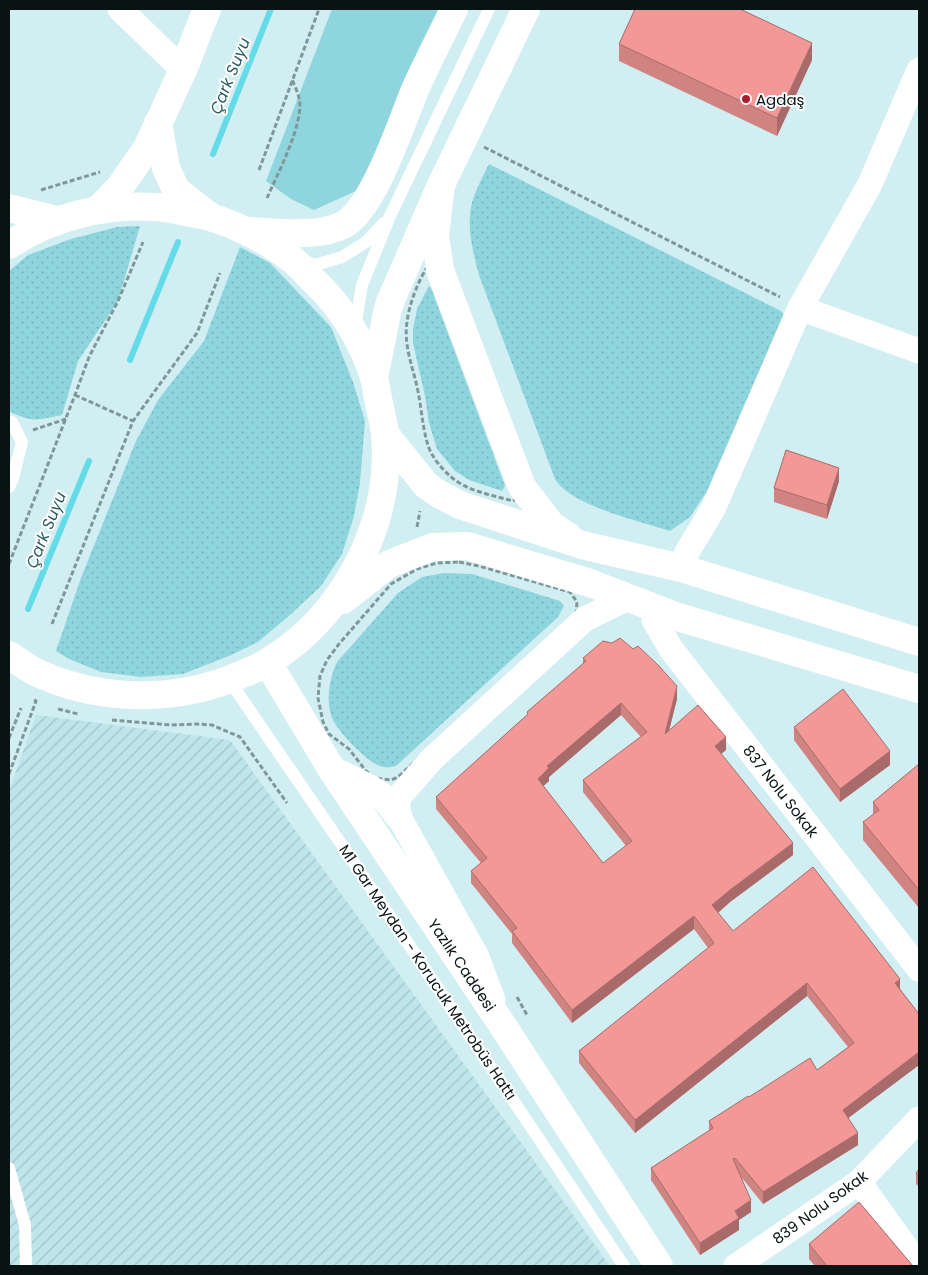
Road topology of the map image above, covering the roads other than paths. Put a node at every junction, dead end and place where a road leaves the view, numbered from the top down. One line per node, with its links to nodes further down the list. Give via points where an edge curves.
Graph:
1 (120, 9): 6 (street)
2 (207, 9): 6 (main road)
3 (454, 9): 15 (main road, via 417,84 372,192 354,217 342,226 306,233)
4 (489, 9): 12 (lane)
5 (526, 9): 9 (main road)
6 (182, 70): 8 (main road)
7 (919, 70): 18 (street, via 870,184)
8 (158, 123): 11 (main road, via 147,148 120,187); 13 (main road, via 166,168 176,190)
9 (440, 185): 21 (main road, via 388,308); 25 (main road, via 435,235 440,270 522,487 552,526)
10 (9, 208): 14 (main road)
11 (98, 210): 13 (main road, via 155,207); 14 (main road)
12 (390, 216): 17 (lane, via 366,242 342,257 315,265); 19 (lane, via 362,285)
13 (211, 217): 15 (main road)
14 (58, 220): 16 (main road)
15 (245, 231): 17 (main road)
16 (9, 245)
17 (290, 258): 19 (main road, via 326,292)
18 (800, 308): 20 (street); 26 (street, via 713,508)
19 (354, 332): 21 (main road)
20 (919, 351)
21 (374, 378): 23 (main road)
22 (9, 421): 24 (lane, via 22,442)
23 (385, 434): 25 (main road, via 426,485 439,494); 29 (main road, via 384,484 372,532 352,577)
24 (9, 487)
25 (582, 545): 26 (main road)
26 (681, 568): 30 (main road)
27 (628, 598): 28 (main road); 29 (main road, via 590,583 468,546 433,547 389,564); 38 (street, via 585,619 431,760 398,798)
28 (656, 609): 36 (main road); 39 (street, 837 Nolu Sokak, via 654,620 671,649)
29 (322, 616): 32 (main road)
30 (919, 642)
31 (9, 655): 35 (main road)
32 (268, 663): 34 (main road); 37 (main road, Yazlık Caddesi)
33 (9, 666): 35 (main road)
34 (229, 680): 35 (main road, via 190,692 139,696); 45 (lane, M1 Gar Meydan - Korucuk Metrobüs Hattı)
35 (34, 685)
36 (919, 689)
37 (332, 770): 38 (main road, via 386,799); 40 (main road, Yazlık Caddesi)
38 (398, 815): 40 (street, via 476,956)
39 (919, 969)
40 (503, 1026): 46 (main road, Yazlık Caddesi)
41 (919, 1119): 43 (street, 839 Nolu Sokak)
42 (9, 1168): 44 (lane, via 25,1225)
43 (859, 1182): 47 (street, 839 Nolu Sokak); 48 (street)
44 (26, 1266)
45 (624, 1266)
46 (659, 1266)
47 (736, 1266)
48 (919, 1266)

